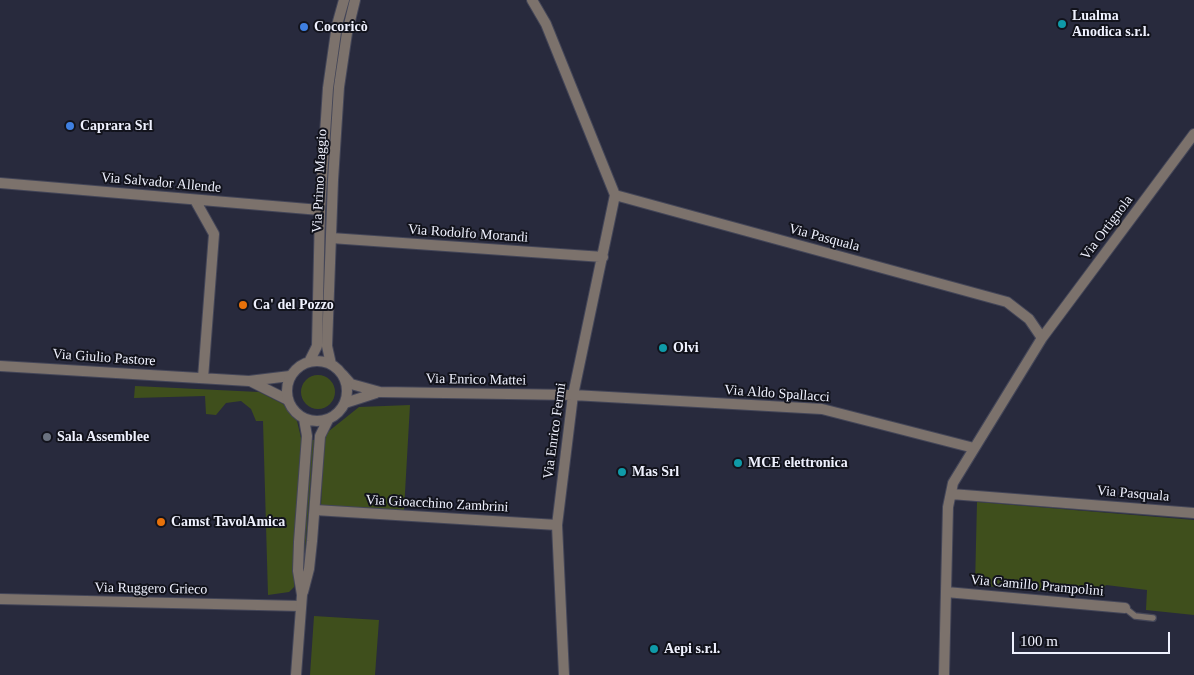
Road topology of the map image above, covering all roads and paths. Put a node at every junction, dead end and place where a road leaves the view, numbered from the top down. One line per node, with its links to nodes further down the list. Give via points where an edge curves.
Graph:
1 (344, 0): 8 (street, Via Primo Maggio, via 328,88)
2 (355, 0): 9 (street, Via Primo Maggio, via 339,87)
3 (532, 0): 6 (street, via 546,24)
4 (1194, 134): 11 (street, Via Ortignola)
5 (0, 183): 7 (street, Via Salvador Allende)
6 (615, 194): 10 (street, Via Enrico Fermi); 11 (street, Via Pasquala, via 1007,302 1029,319)
7 (195, 200): 8 (street, Via Salvador Allende); 17 (street, via 214,234)
8 (320, 210): 12 (street, Via Primo Maggio, via 316,346)
9 (331, 238): 10 (street, Via Rodolfo Morandi); 13 (street, Via Primo Maggio, via 327,346)
10 (603, 257): 20 (street, Via Enrico Fermi)
11 (1042, 338): 25 (street)
12 (309, 362): 13 (street); 15 (street)
13 (331, 364): 16 (street)
14 (1, 365): 17 (street, Via Giulio Pastore)
15 (290, 376): 18 (street, Via Giulio Pastore); 21 (street)
16 (343, 376): 19 (street, Via Enrico Mattei, via 351,384); 22 (street, via 347,394)
17 (203, 378): 18 (street, Via Giulio Pastore)
18 (249, 381): 21 (street, Via Giulio Pastore)
19 (380, 392): 20 (street, Via Enrico Mattei); 22 (street, Via Enrico Mattei)
20 (573, 395): 25 (street, Via Aldo Spallacci, via 822,410); 29 (street, Via Enrico Fermi)
21 (288, 400): 23 (street, via 291,408)
22 (345, 403): 24 (street)
23 (304, 418): 24 (street); 31 (street, via 307,436 298,571)
24 (328, 420): 27 (street, via 320,436)
25 (974, 448): 26 (street, via 953,483)
26 (951, 494): 28 (street, Via Pasquala); 30 (street)
27 (314, 510): 29 (street, Via Gioacchino Zambrini); 31 (street, via 309,570)
28 (1194, 513)
29 (557, 525): 37 (street, Via Enrico Fermi)
30 (946, 592): 34 (street, Via Camillo Prampolini); 38 (street)
31 (302, 595): 33 (street)
32 (0, 599): 33 (street, Via Ruggero Grieco)
33 (301, 606): 36 (street)
34 (1125, 608): 35 (lane, via 1135,616)
35 (1154, 618)
36 (296, 675)
37 (564, 675)
38 (944, 675)

